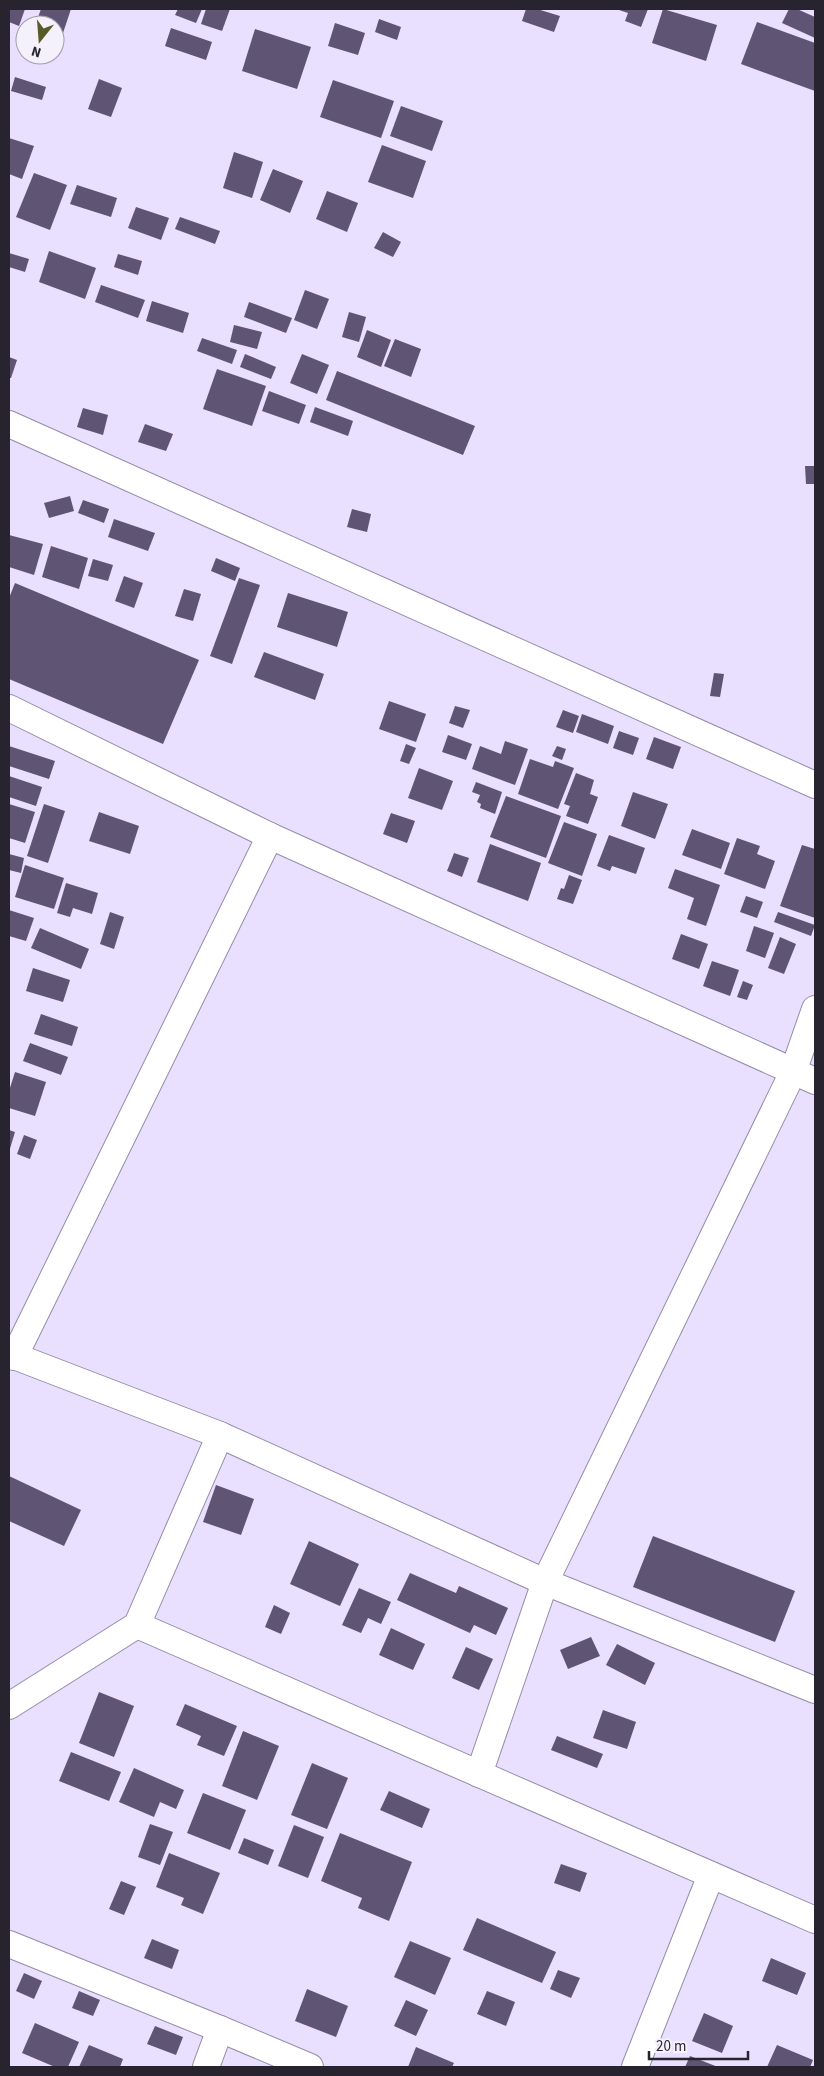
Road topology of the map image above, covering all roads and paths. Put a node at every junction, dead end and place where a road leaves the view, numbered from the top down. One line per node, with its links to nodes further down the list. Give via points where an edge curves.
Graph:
1 (9, 425): 3 (street)
2 (9, 708): 4 (street)
3 (815, 784)
4 (270, 836): 6 (street); 7 (street)
5 (815, 1009): 6 (street)
6 (804, 1077): 9 (street)
7 (11, 1355): 8 (street)
8 (220, 1435): 9 (street); 10 (street)
9 (545, 1582): 11 (street); 13 (street)
10 (137, 1625): 12 (street); 13 (street)
11 (815, 1690)
12 (9, 1706)
13 (479, 1774): 14 (street)
14 (711, 1875): 15 (street); 20 (street)
15 (815, 1920)
16 (9, 1944): 17 (street)
17 (220, 2029): 18 (street); 19 (street)
18 (206, 2067)
19 (310, 2067)
20 (635, 2067)

